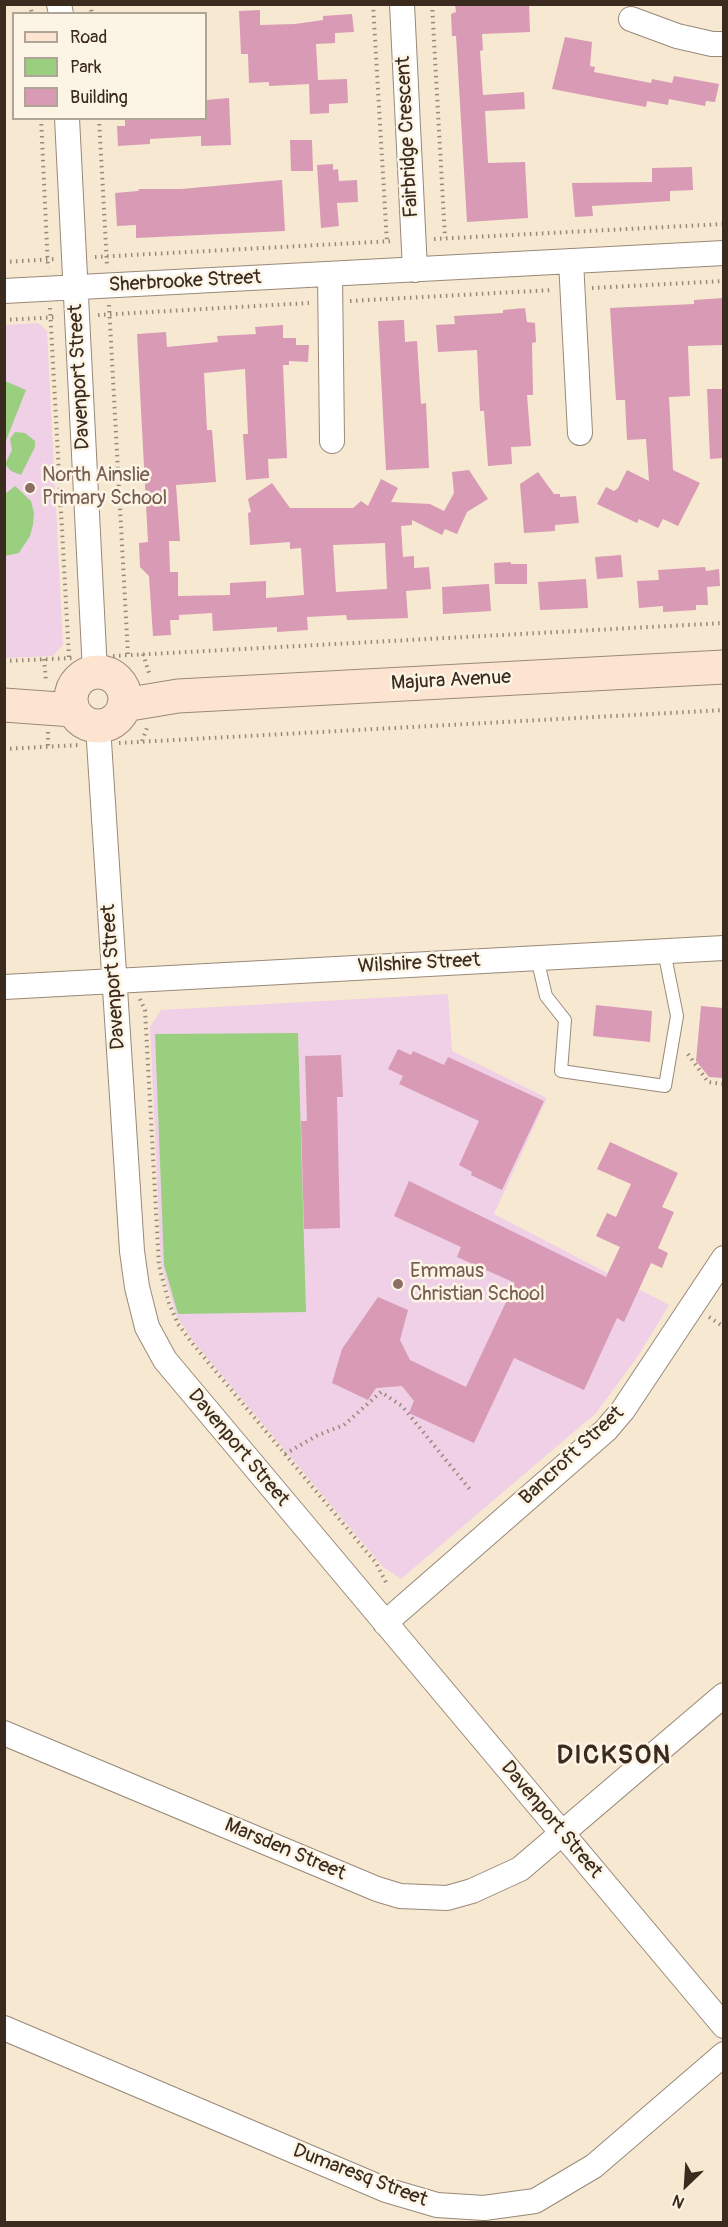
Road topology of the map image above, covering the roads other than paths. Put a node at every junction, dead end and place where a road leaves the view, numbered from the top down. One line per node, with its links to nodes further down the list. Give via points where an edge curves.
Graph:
1 (402, 4): 7 (street, Fairbridge Crescent)
2 (631, 19): 3 (street, via 677,36)
3 (723, 44)
4 (67, 120): 9 (street, Davenport Street)
5 (723, 253): 6 (street, Sherbrooke Street)
6 (571, 261): 7 (street, Sherbrooke Street); 11 (street)
7 (415, 270): 8 (street, Sherbrooke Street)
8 (330, 274): 9 (street, Sherbrooke Street); 12 (street)
9 (76, 288): 10 (street, Sherbrooke Street); 14 (street, Davenport Street)
10 (4, 291)
11 (580, 434)
12 (332, 441)
13 (723, 667): 14 (main road, Majura Avenue, via 164,689)
14 (102, 699): 15 (main road); 19 (street, Davenport Street)
15 (11, 705)
16 (723, 948): 17 (street, Wilshire Street)
17 (664, 951): 18 (street, Wilshire Street); 18 (lane, via 677,1016 664,1086 561,1071 565,1020 546,996)
18 (537, 958): 19 (street, Wilshire Street)
19 (114, 981): 20 (street); 22 (street, Davenport Street, via 132,1251 147,1327 165,1360)
20 (4, 987)
21 (723, 1258): 22 (street, Bancroft Street, via 624,1410 606,1430)
22 (386, 1623): 25 (street, Davenport Street)
23 (723, 1695): 25 (street, Marsden Street)
24 (4, 1732): 25 (street, Marsden Street, via 400,1896 447,1898 471,1891 520,1869)
25 (562, 1833): 26 (street, Davenport Street)
26 (723, 2026)
27 (4, 2028): 28 (street, Dumaresq Street, via 386,2190 437,2205 484,2208 535,2201 594,2166)
28 (723, 2054)

